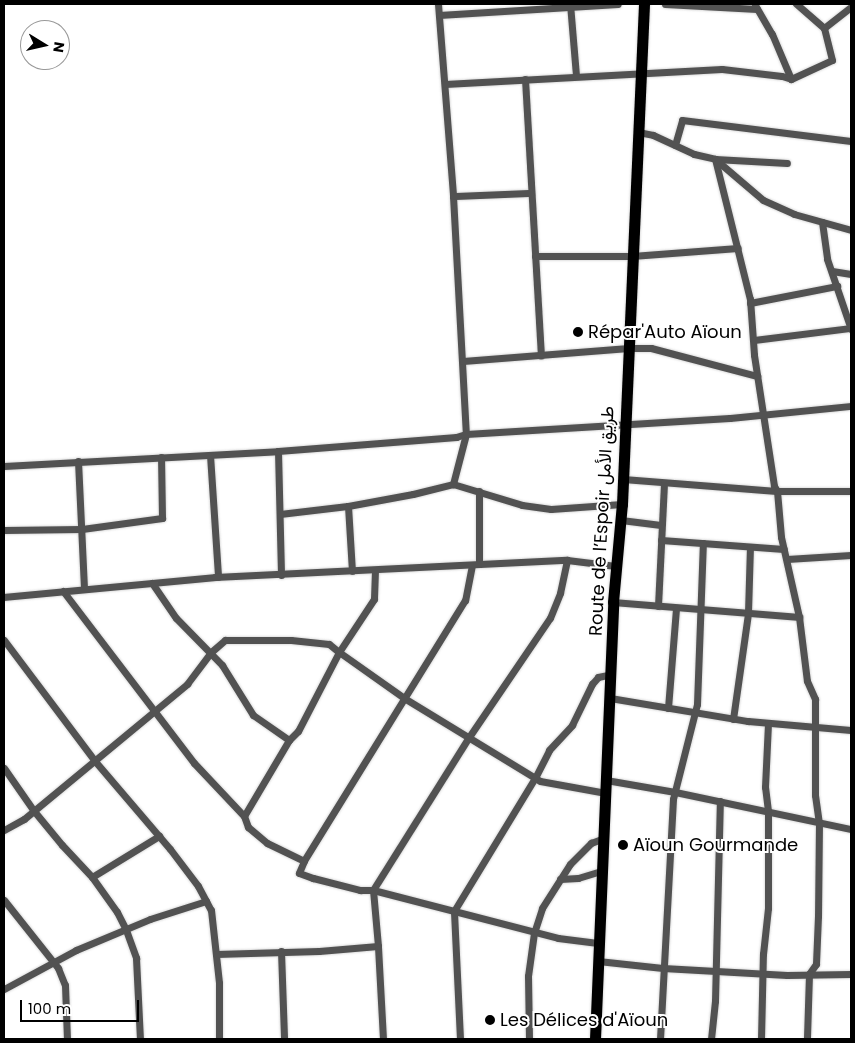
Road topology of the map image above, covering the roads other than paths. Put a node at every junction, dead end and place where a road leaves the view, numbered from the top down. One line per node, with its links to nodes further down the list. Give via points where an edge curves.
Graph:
1 (438, 4): 9 (street)
2 (618, 4): 6 (street)
3 (644, 4): 11 (highway, Route de l’Espoir طريق الأمل)
4 (665, 4): 7 (street)
5 (796, 4): 10 (street)
6 (570, 5): 9 (street); 12 (street)
7 (756, 6): 14 (street, via 772,34)
8 (851, 7): 10 (street)
9 (439, 15): 15 (street)
10 (824, 28): 14 (street, via 832,60)
11 (641, 74): 12 (street); 14 (street, via 722,69 782,76); 16 (highway, Route de l’Espoir طريق الأمل)
12 (576, 76): 13 (street)
13 (525, 79): 15 (street); 21 (street)
14 (790, 80)
15 (445, 84): 22 (street)
16 (638, 132): 18 (street); 27 (highway, Route de l’Espoir طريق الأمل)
17 (851, 141): 18 (street, via 682,120)
18 (675, 145): 19 (street)
19 (715, 159): 20 (street); 23 (street, via 763,200); 25 (street)
20 (787, 163)
21 (531, 193): 22 (street); 26 (street)
22 (453, 196): 36 (street)
23 (822, 222): 24 (street); 28 (street)
24 (851, 230)
25 (738, 248): 27 (street); 31 (street)
26 (535, 256): 27 (street); 35 (street)
27 (632, 256): 34 (highway, Route de l’Espoir طريق الأمل)
28 (832, 271): 29 (street); 30 (street)
29 (851, 274)
30 (837, 286): 31 (street); 32 (street)
31 (750, 303): 33 (street)
32 (851, 328): 33 (street)
33 (754, 340): 37 (street)
34 (628, 348): 35 (street); 37 (street, via 675,353); 40 (highway, Route de l’Espoir طريق الأمل)
35 (541, 356): 36 (street)
36 (463, 361): 41 (street)
37 (757, 376): 39 (street)
38 (851, 406): 39 (street)
39 (762, 415): 40 (street); 51 (street)
40 (625, 423): 41 (street); 47 (highway, Route de l’Espoir طريق الأمل)
41 (466, 434): 42 (street); 49 (street)
42 (278, 451): 43 (street); 55 (street)
43 (210, 455): 44 (street); 72 (street)
44 (161, 457): 45 (street); 58 (street, via 162,518)
45 (78, 461): 46 (street); 58 (street)
46 (4, 466)
47 (623, 479): 48 (street); 53 (highway, Route de l’Espoir طريق الأمل)
48 (664, 483): 51 (street); 57 (street)
49 (453, 484): 50 (street); 54 (street)
50 (479, 491): 53 (street, via 522,505 551,509); 67 (street)
51 (777, 491): 52 (street); 63 (street)
52 (851, 491)
53 (622, 504): 56 (highway, Route de l’Espoir طريق الأمل)
54 (348, 506): 55 (street); 70 (street)
55 (280, 514): 71 (street)
56 (621, 520): 57 (street); 68 (highway, Route de l’Espoir طريق الأمل)
57 (661, 525): 60 (street)
58 (82, 529): 59 (street); 74 (street)
59 (4, 530)
60 (661, 540): 61 (street); 78 (street)
61 (703, 543): 62 (street); 80 (street)
62 (750, 547): 63 (street); 81 (street)
63 (784, 549): 65 (street)
64 (851, 555): 65 (street)
65 (786, 559): 82 (street)
66 (567, 560): 67 (street); 68 (street); 96 (street, via 560,593 550,618)
67 (476, 564): 69 (street); 87 (street, via 465,600)
68 (616, 566): 77 (highway, Route de l’Espoir طريق الأمل)
69 (375, 570): 70 (street); 84 (street, via 374,599)
70 (352, 571): 71 (street)
71 (281, 575): 72 (street)
72 (218, 577): 73 (street)
73 (152, 582): 74 (street); 85 (street, via 176,618)
74 (84, 589): 75 (street)
75 (63, 590): 76 (street); 90 (street)
76 (4, 597)
77 (613, 602): 78 (street); 86 (highway, Route de l’Espoir طريق الأمل)
78 (658, 606): 79 (street)
79 (676, 608): 80 (street); 89 (street)
80 (701, 610): 81 (street); 91 (street)
81 (748, 613): 82 (street); 92 (street)
82 (799, 618): 94 (street, via 807,681 815,699)
83 (4, 640): 98 (street)
84 (339, 652): 85 (street, via 329,644 243,639 225,640); 87 (street); 97 (street, via 298,730)
85 (210, 653): 90 (street, via 187,684); 97 (street, via 253,715)
86 (612, 674): 88 (highway, Route de l’Espoir طريق الأمل); 100 (street, via 598,677 592,684 572,725 550,750)
87 (404, 698): 96 (street); 113 (street)
88 (610, 698): 89 (street); 101 (highway, Route de l’Espoir طريق الأمل)
89 (668, 708): 91 (street)
90 (155, 711): 98 (street); 107 (street, via 194,763)
91 (694, 713): 92 (street); 102 (street)
92 (734, 719): 93 (street)
93 (768, 723): 94 (street); 106 (street, via 765,787)
94 (815, 727): 95 (street); 108 (street, via 815,795)
95 (851, 730)
96 (469, 737): 100 (street); 117 (street)
97 (289, 740): 107 (street)
98 (94, 760): 105 (street); 111 (street)
99 (4, 768): 105 (street)
100 (535, 778): 103 (street); 120 (street)
101 (606, 780): 102 (street); 103 (highway, Route de l’Espoir طريق الأمل)
102 (676, 792): 104 (street); 129 (street, via 671,824)
103 (606, 793): 112 (highway, Route de l’Espoir طريق الأمل)
104 (720, 801): 106 (street); 130 (street)
105 (34, 811): 110 (street); 115 (street)
106 (768, 811): 108 (street); 131 (street)
107 (244, 816): 113 (street, via 248,827 267,843)
108 (819, 822): 109 (street); 132 (street, via 816,964)
109 (851, 829)
110 (4, 830)
111 (158, 836): 115 (street); 119 (street)
112 (604, 838): 114 (highway, Route de l’Espoir طريق الأمل); 116 (street, via 584,848)
113 (304, 861): 117 (street, via 299,873 306,876 360,890)
114 (601, 871): 116 (street); 123 (highway, Route de l’Espoir طريق الأمل)
115 (92, 877): 121 (street)
116 (560, 879): 122 (street, via 542,908)
117 (373, 890): 120 (street); 124 (street)
118 (4, 900): 127 (street)
119 (206, 901): 121 (street); 126 (street, via 211,910)
120 (454, 911): 122 (street); 140 (street)
121 (126, 930): 127 (street); 136 (street, via 136,958)
122 (534, 933): 123 (street); 141 (street, via 528,976)
123 (598, 944): 128 (highway, Route de l’Espoir طريق الأمل)
124 (378, 946): 125 (street); 139 (street)
125 (281, 951): 126 (street); 138 (street)
126 (216, 954): 137 (street)
127 (52, 961): 134 (street); 135 (street, via 65,984)
128 (598, 961): 129 (street); 142 (highway, Route de l’Espoir طريق الأمل)
129 (663, 968): 130 (street); 143 (street)
130 (715, 970): 131 (street); 144 (street)
131 (764, 973): 132 (street); 145 (street)
132 (809, 974): 133 (street); 146 (street)
133 (851, 974)
134 (4, 989)
135 (67, 1039)
136 (140, 1039)
137 (219, 1039)
138 (284, 1039)
139 (382, 1039)
140 (460, 1039)
141 (529, 1039)
142 (595, 1039)
143 (660, 1039)
144 (711, 1039)
145 (761, 1039)
146 (807, 1039)

